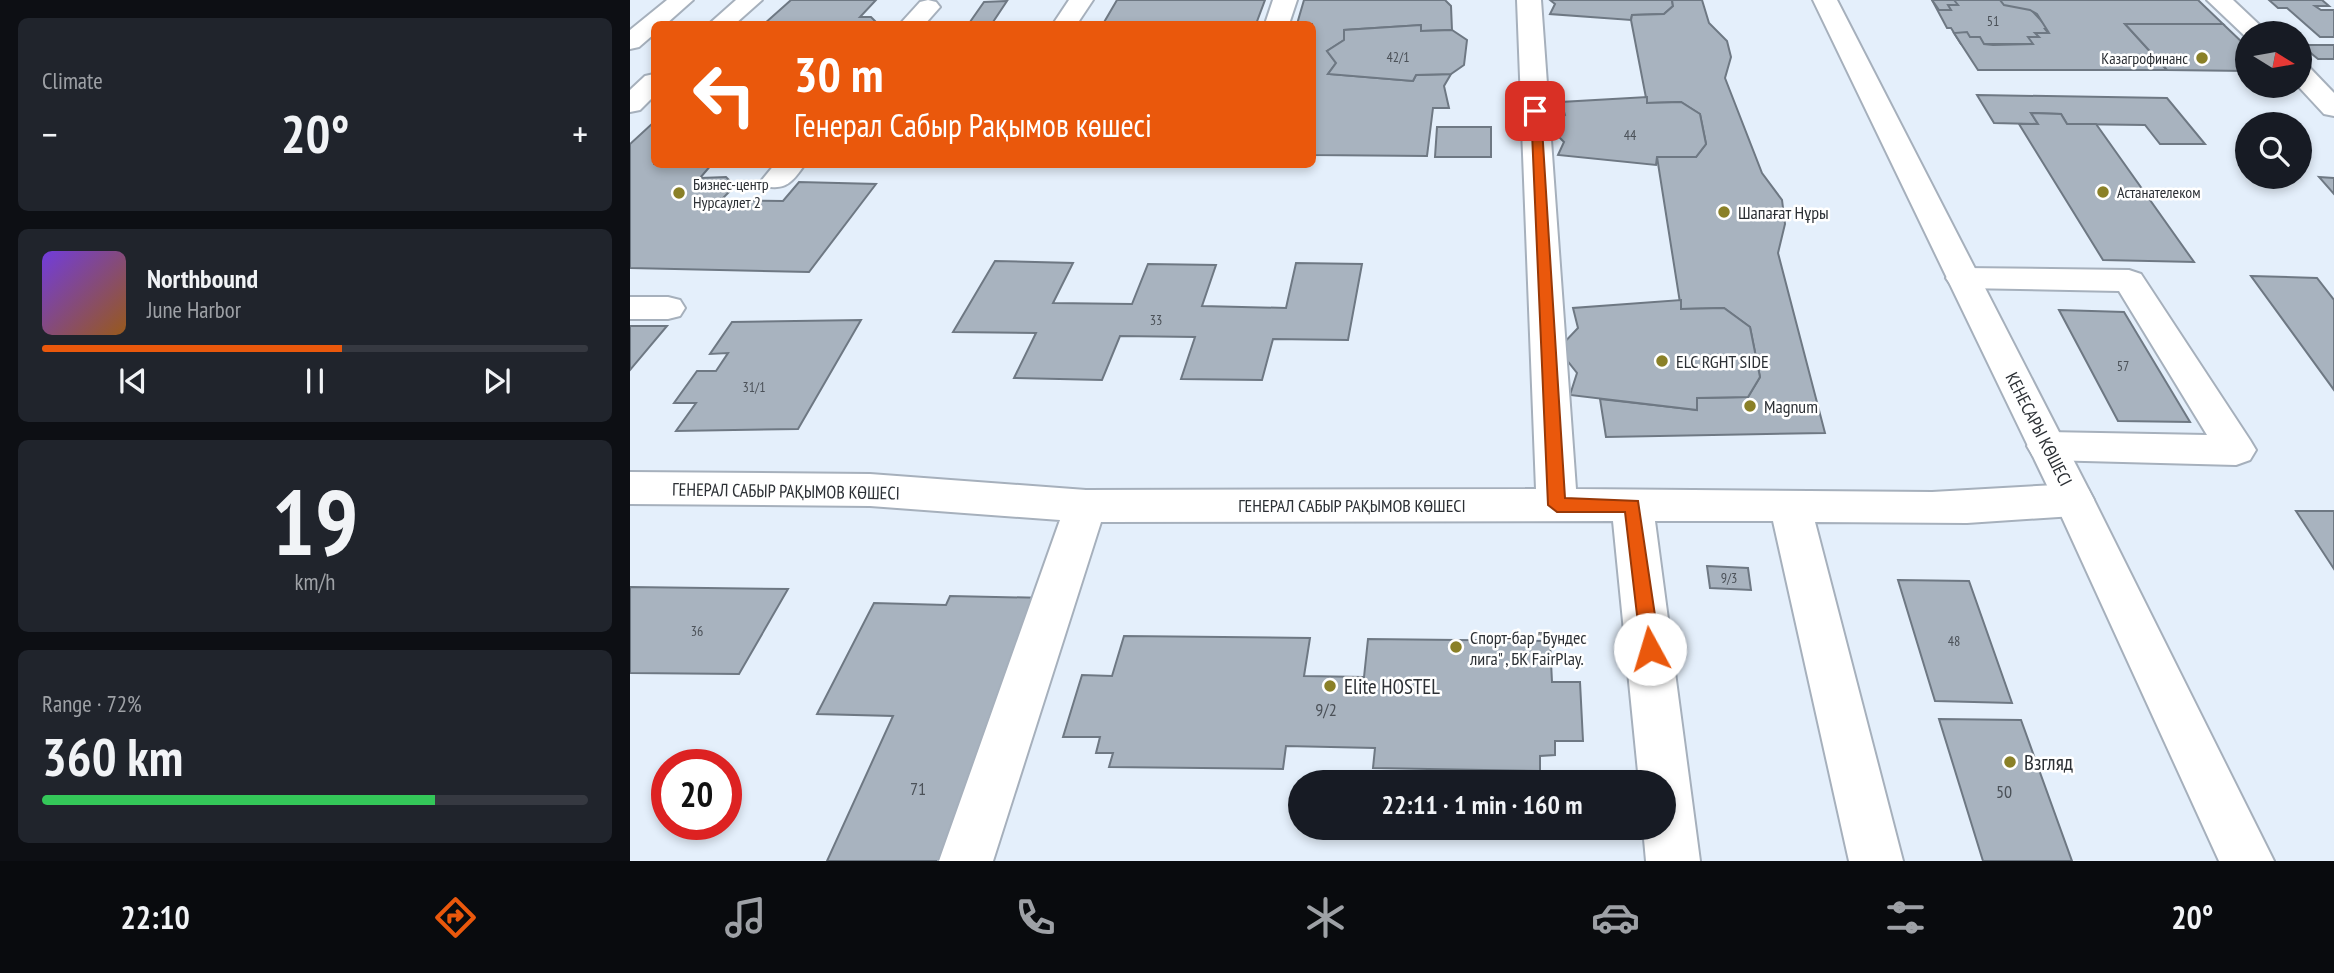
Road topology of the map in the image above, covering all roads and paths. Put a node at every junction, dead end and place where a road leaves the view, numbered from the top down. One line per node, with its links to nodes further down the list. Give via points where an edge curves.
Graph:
1 (655, 0): 9 (street)
2 (681, 0): 10 (street)
3 (750, 0): 11 (street)
4 (1081, 0): 12 (street)
5 (1285, 0): 13 (street)
6 (1530, 0): 29 (street)
7 (1825, 0): 23 (street, КЕНЕСАРЫ КӨШЕСІ)
8 (2219, 0): 14 (street)
9 (630, 20)
10 (656, 21)
11 (725, 21)
12 (1067, 21)
13 (1278, 21)
14 (2243, 21)
15 (651, 25): 16 (street)
16 (630, 42)
17 (630, 65): 18 (street)
18 (651, 66)
19 (651, 85): 21 (street)
20 (2312, 85): 22 (street)
21 (630, 104)
22 (2334, 108)
23 (1963, 278): 26 (street, КЕНЕСАРЫ КӨШЕСІ); 26 (street, via 2129,281 2236,450)
24 (630, 308): 25 (street)
25 (668, 308)
26 (2047, 446): 28 (street, КЕНЕСАРЫ КӨШЕСІ)
27 (630, 488): 32 (street, ГЕНЕРАЛ САБЫР РАҚЫМОВ КӨШЕСІ, via 870,490)
28 (2074, 500): 31 (street, ГЕНЕРАЛ САБЫР РАҚЫМОВ КӨШЕСІ, via 1987,509 1895,511); 36 (street, КЕНЕСАРЫ КӨШЕСІ)
29 (1557, 505): 30 (street, ГЕНЕРАЛ САБЫР РАҚЫМОВ КӨШЕСІ); 32 (street, ГЕНЕРАЛ САБЫР РАҚЫМОВ КӨШЕСІ)
30 (1632, 505): 31 (street, ГЕНЕРАЛ САБЫР РАҚЫМОВ КӨШЕСІ); 34 (street)
31 (1790, 505): 35 (street)
32 (1086, 506): 33 (street)
33 (966, 861)
34 (1674, 861)
35 (1876, 861)
36 (2247, 861)

